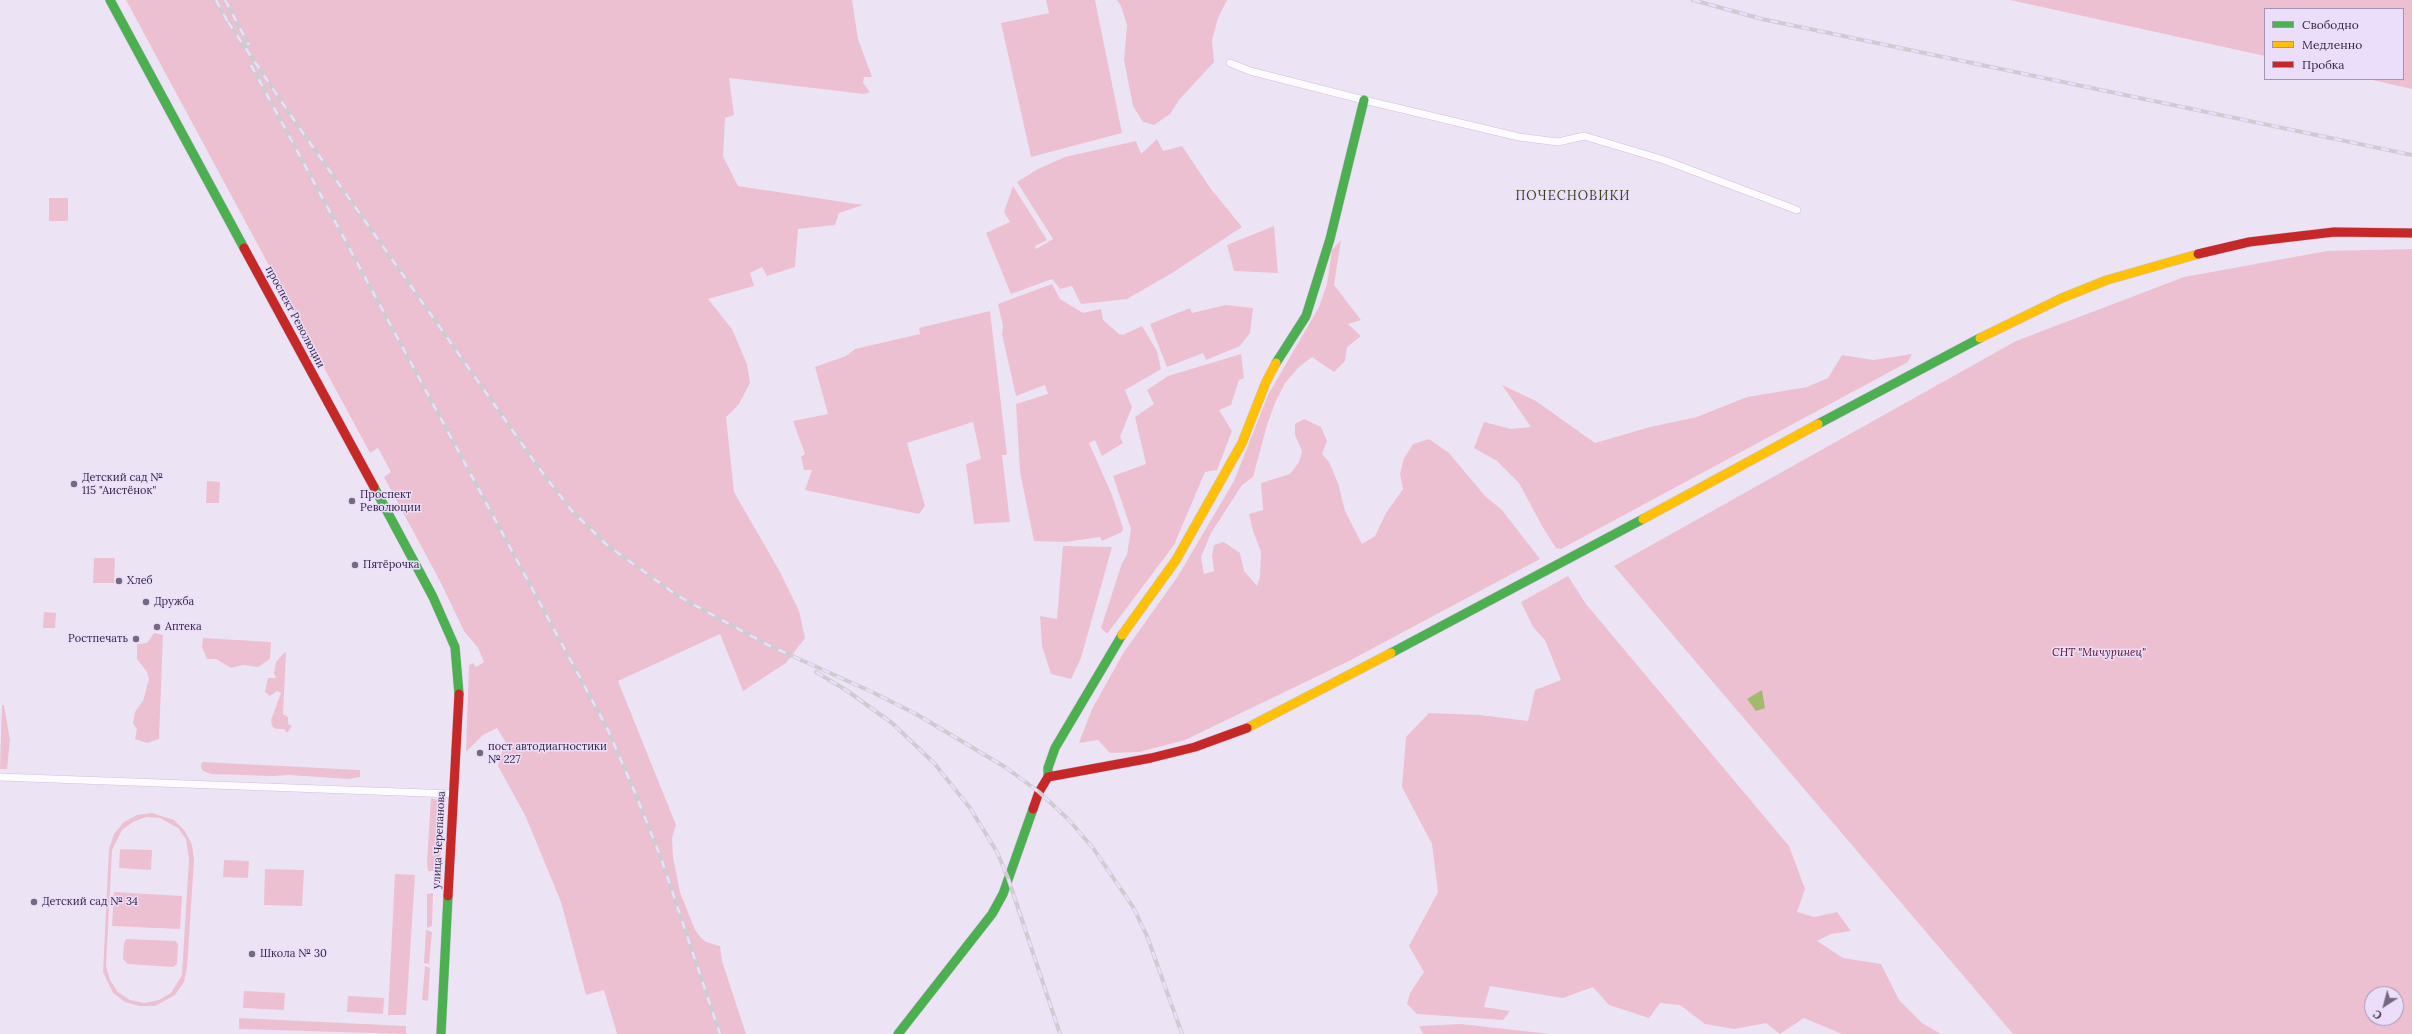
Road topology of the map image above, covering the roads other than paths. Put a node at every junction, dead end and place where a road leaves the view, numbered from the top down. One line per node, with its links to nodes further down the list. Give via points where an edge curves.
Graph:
1 (110, 0): 6 (street, проспект Революции, via 433,597)
2 (1230, 63): 3 (street, via 1250,71)
3 (1364, 100): 4 (street, via 1519,137 1558,142 1584,136 1664,160); 8 (street, via 1330,239 1306,316 1266,382 1242,442 1176,560 1128,625 1054,748)
4 (1797, 210)
5 (2412, 234): 8 (street, via 2334,232 2249,242 2154,265 2074,292 1973,341 1476,609 1248,728 1195,747 1151,758)
6 (455, 647): 9 (street, улица Черепанова, via 459,685)
7 (0, 777): 9 (street)
8 (1048, 777): 11 (street, via 1039,792 1003,894 992,914)
9 (453, 794): 10 (street, улица Черепанова)
10 (441, 1034)
11 (898, 1034)

